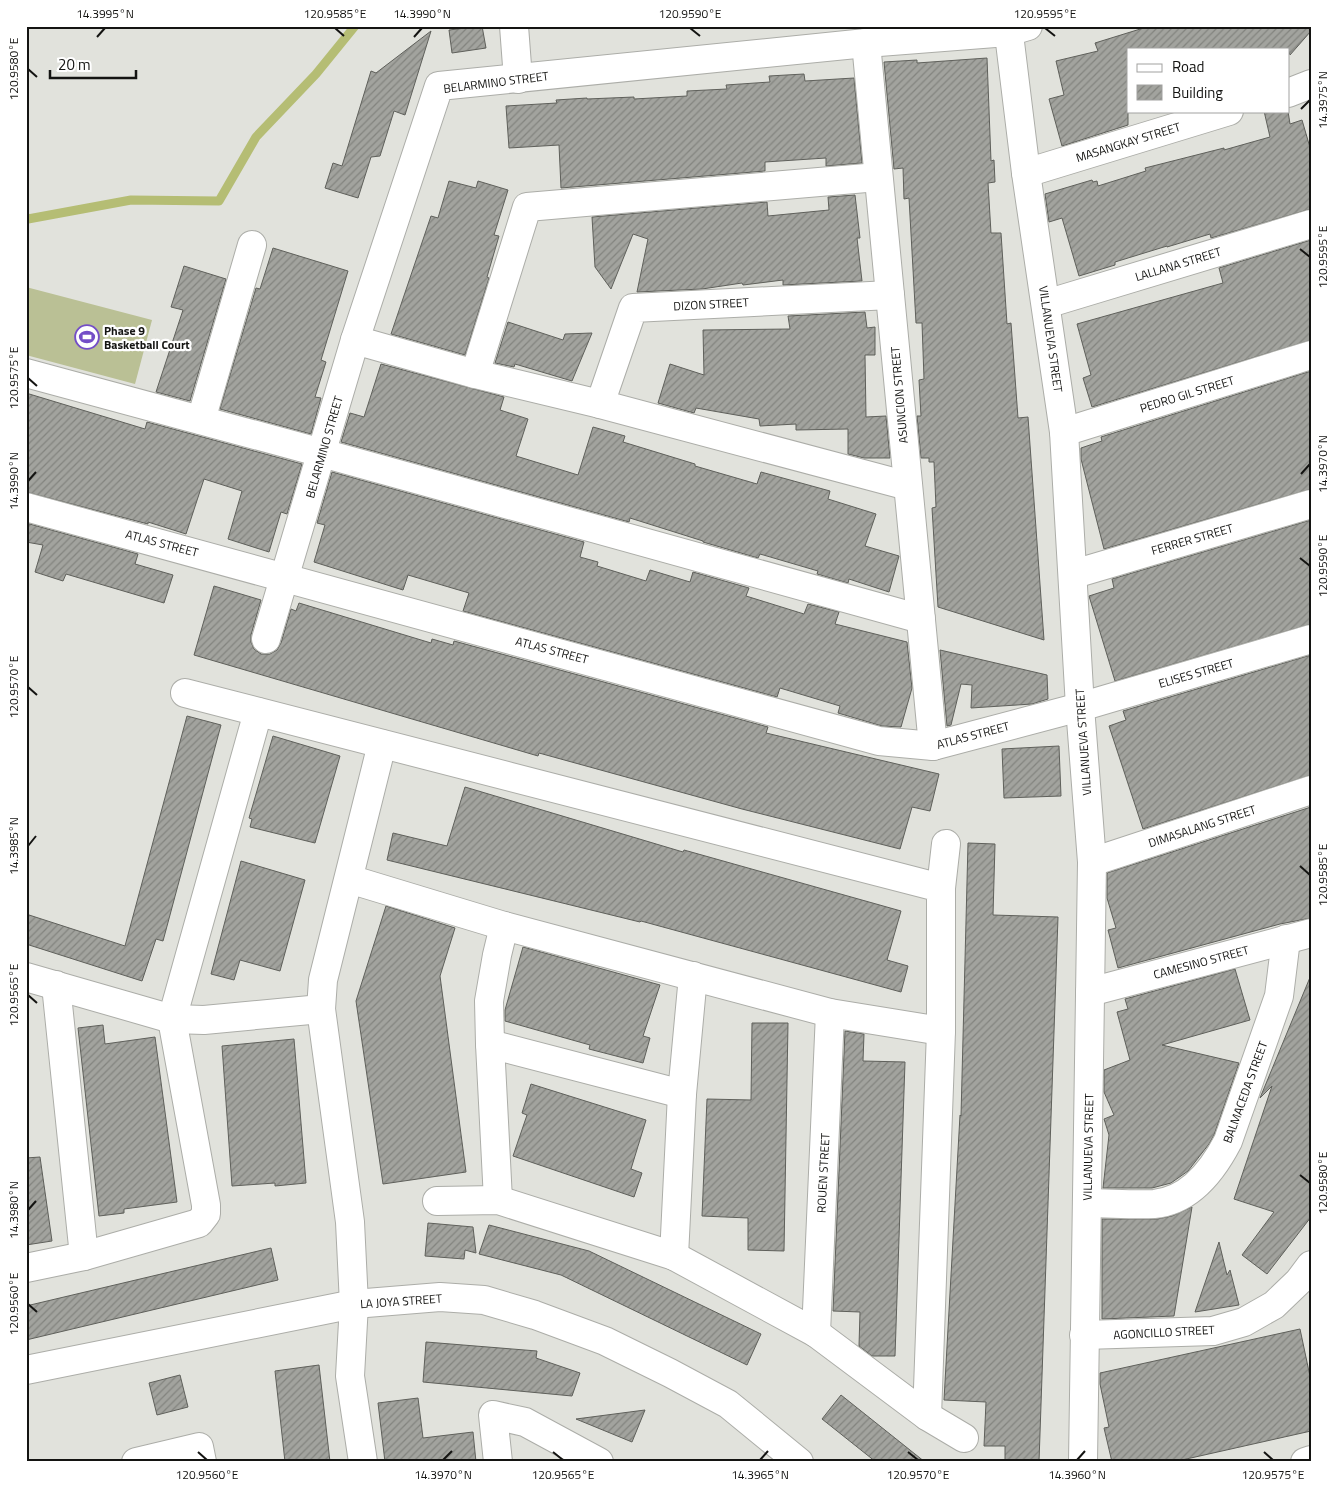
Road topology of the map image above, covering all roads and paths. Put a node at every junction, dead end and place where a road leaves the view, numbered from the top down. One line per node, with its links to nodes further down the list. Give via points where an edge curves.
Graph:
1 (1015, 28): 3 (street, BELARMINO STREET); 8 (street, VILLANUEVA STREET)
2 (514, 29): 4 (street)
3 (866, 43): 4 (street, BELARMINO STREET); 9 (street, ASUNCION STREET)
4 (518, 79): 14 (street, BELARMINO STREET, via 439,86)
5 (1311, 84): 6 (street)
6 (1290, 92)
7 (1226, 112): 8 (street, MASANGKAY STREET)
8 (1026, 173): 13 (street, VILLANUEVA STREET)
9 (878, 177): 12 (street, ASUNCION STREET); 17 (street, via 527,207)
10 (1311, 224): 13 (street, LALLANA STREET)
11 (252, 245): 19 (street)
12 (890, 295): 18 (street, DIZON STREET, via 633,308); 22 (street, ASUNCION STREET)
13 (1046, 304): 20 (street, VILLANUEVA STREET)
14 (355, 340): 17 (street); 21 (street, BELARMINO STREET)
15 (1311, 355): 20 (street, PEDRO GIL STREET)
16 (26, 374): 19 (street)
17 (475, 374): 18 (street)
18 (600, 404): 22 (street)
19 (201, 420): 21 (street)
20 (1064, 432): 25 (street, VILLANUEVA STREET)
21 (322, 452): 26 (street, BELARMINO STREET); 27 (street)
22 (908, 486): 27 (street, ASUNCION STREET)
23 (1311, 504): 25 (street, FERRER STREET)
24 (26, 506): 26 (street, ATLAS STREET)
25 (1074, 574): 31 (street, VILLANUEVA STREET)
26 (284, 576): 29 (street, BELARMINO STREET); 34 (street, ATLAS STREET, via 880,741)
27 (921, 619): 34 (street, ASUNCION STREET)
28 (1311, 638): 31 (street, ELISES STREET)
29 (266, 639)
30 (185, 693): 32 (street)
31 (1080, 707): 34 (street, ATLAS STREET); 37 (street, VILLANUEVA STREET)
32 (258, 712): 33 (street); 48 (street)
33 (382, 744): 38 (street); 39 (street)
34 (933, 746)
35 (1311, 790): 37 (street, DIMASALANG STREET)
36 (946, 844): 39 (street)
37 (1092, 862): 45 (street, VILLANUEVA STREET)
38 (349, 879): 40 (street); 46 (street, via 322,980)
39 (940, 888): 49 (street)
40 (504, 926): 42 (street); 50 (street, via 489,1001)
41 (1298, 936): 45 (street, CAMESINO STREET); 54 (street, BALMACEDA STREET, via 1228,1141 1205,1177 1181,1196 1155,1204)
42 (693, 976): 47 (street); 51 (street)
43 (26, 977): 44 (street)
44 (56, 985): 48 (street); 55 (street)
45 (1090, 992): 54 (street, VILLANUEVA STREET)
46 (321, 1009): 48 (street, via 204,1020); 59 (street, via 350,1222)
47 (830, 1013): 49 (street); 60 (street, ROUEN STREET)
48 (172, 1019): 55 (street, via 206,1214 199,1223)
49 (941, 1031): 63 (street)
50 (490, 1044): 51 (street); 53 (street)
51 (682, 1094): 56 (street)
52 (437, 1200): 53 (street)
53 (498, 1200): 56 (street)
54 (1087, 1202): 61 (street, VILLANUEVA STREET)
55 (84, 1256): 58 (street)
56 (674, 1256): 60 (street)
57 (1311, 1265): 61 (street, AGONCILLO STREET, via 1274,1305 1244,1322 1213,1331)
58 (26, 1268)
59 (354, 1304): 62 (street, LA JOYA STREET); 68 (street, via 350,1376); 71 (street, LA JOYA STREET, via 440,1297 484,1300 536,1315 605,1341 728,1404)
60 (816, 1333): 63 (street)
61 (1084, 1335): 72 (street, VILLANUEVA STREET)
62 (26, 1370)
63 (927, 1416): 64 (street)
64 (964, 1438)
65 (1311, 1460): 73 (street)
66 (136, 1462): 67 (street, via 199,1447)
67 (202, 1462)
68 (363, 1462)
69 (498, 1462): 70 (street, via 492,1415 525,1422)
70 (599, 1462)
71 (799, 1462)
72 (1083, 1462)
73 (1305, 1462)

